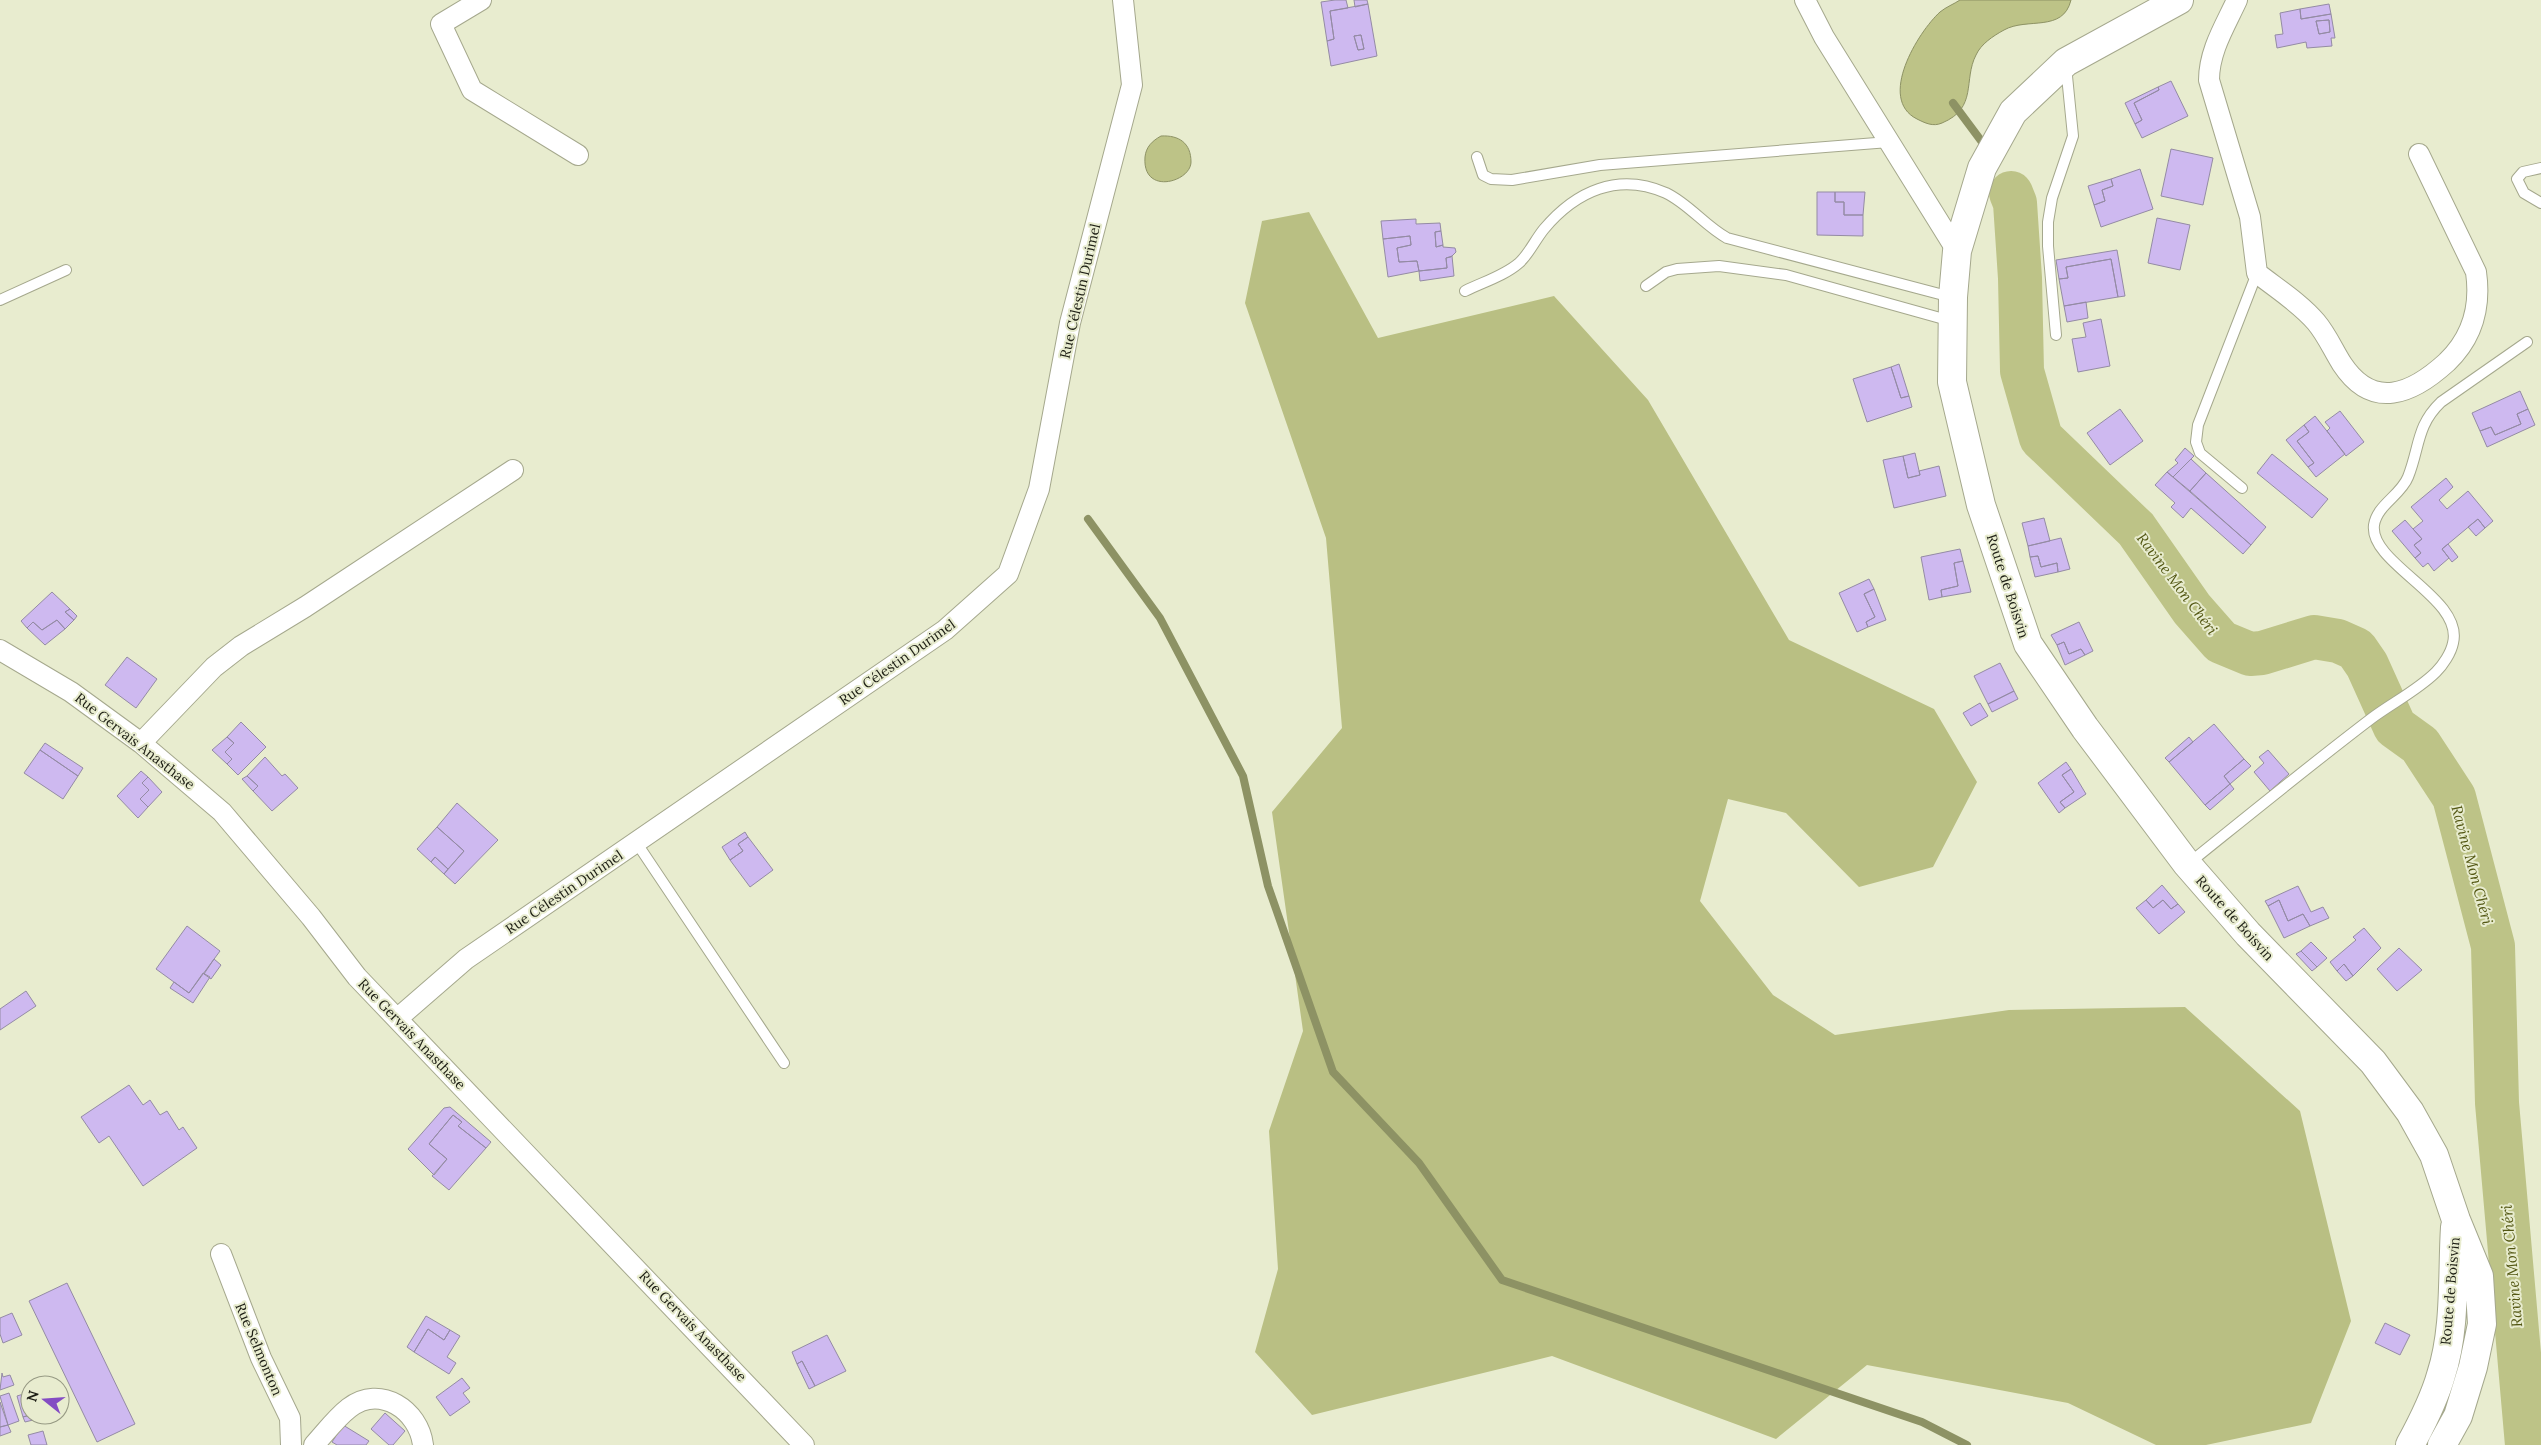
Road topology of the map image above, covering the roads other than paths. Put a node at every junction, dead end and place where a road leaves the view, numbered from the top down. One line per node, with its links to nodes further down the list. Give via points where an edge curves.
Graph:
1 (481, 0): 9 (street, via 441,24 472,90)
2 (1123, 0): 26 (street, Rue Célestin Durimel, via 1132,85 1070,323 1039,488 1008,574 945,630)
3 (1805, 0): 7 (street)
4 (2178, 0): 6 (main road, Route de Boisvin)
5 (2237, 0): 15 (street, via 2214,49 2209,64 2209,80 2250,217)
6 (2066, 62): 13 (main road, Route de Boisvin, via 2013,112 1982,168); 20 (lane, via 2074,136 2052,198 2048,246)
7 (1889, 142): 10 (lane, via 1600,165 1512,180 1491,179 1483,175); 13 (street)
8 (2419, 154): 15 (street, via 2476,272 2478,290 2476,317 2468,338 2432,374 2406,391 2384,394 2368,390 2355,380 2315,320)
9 (578, 155)
10 (1477, 158)
11 (2541, 168): 12 (lane, via 2522,172 2517,178 2524,194)
12 (2541, 203)
13 (1957, 251): 19 (main road, Route de Boisvin)
14 (66, 270): 18 (lane)
15 (2258, 273): 23 (lane, via 2198,424 2196,442 2200,453)
16 (1646, 286): 19 (lane, via 1666,272 1719,266 1786,275)
17 (1465, 291): 19 (lane, via 1510,270 1521,261 1544,229 1569,203 1595,188 1624,184 1666,193 1728,238)
18 (0, 300)
19 (1952, 309): 27 (main road, Route de Boisvin, via 1952,382 1981,505 2028,644 2085,728)
20 (2056, 335)
21 (2527, 342): 27 (lane, via 2441,402 2429,414 2422,427 2407,481 2379,513 2374,525 2375,534 2386,554 2447,615 2454,642 2437,672 2372,718)
22 (513, 470): 25 (street, via 305,608 241,646 214,667)
23 (2242, 488)
24 (0, 650): 25 (street, Rue Gervais Anasthase, via 71,692)
25 (140, 743): 28 (street, Rue Gervais Anasthase, via 222,812 357,977)
26 (636, 842): 28 (street, Rue Célestin Durimel, via 466,959); 29 (lane)
27 (2187, 864): 30 (main road, Route de Boisvin, via 2248,934 2373,1062 2410,1112 2434,1155)
28 (398, 1018): 35 (street, Rue Gervais Anasthase)
29 (784, 1063)
30 (2456, 1220): 36 (main road, Route de Boisvin, via 2450,1328 2442,1374); 37 (main road, Route de Boisvin, via 2479,1276 2482,1324 2458,1416)
31 (221, 1254): 32 (street, Rue Selmonton, via 261,1358 290,1418)
32 (291, 1445)
33 (314, 1445): 34 (street, via 349,1408 364,1400 381,1399 399,1405 414,1417)
34 (423, 1445)
35 (804, 1445)
36 (2410, 1445)
37 (2442, 1445)

